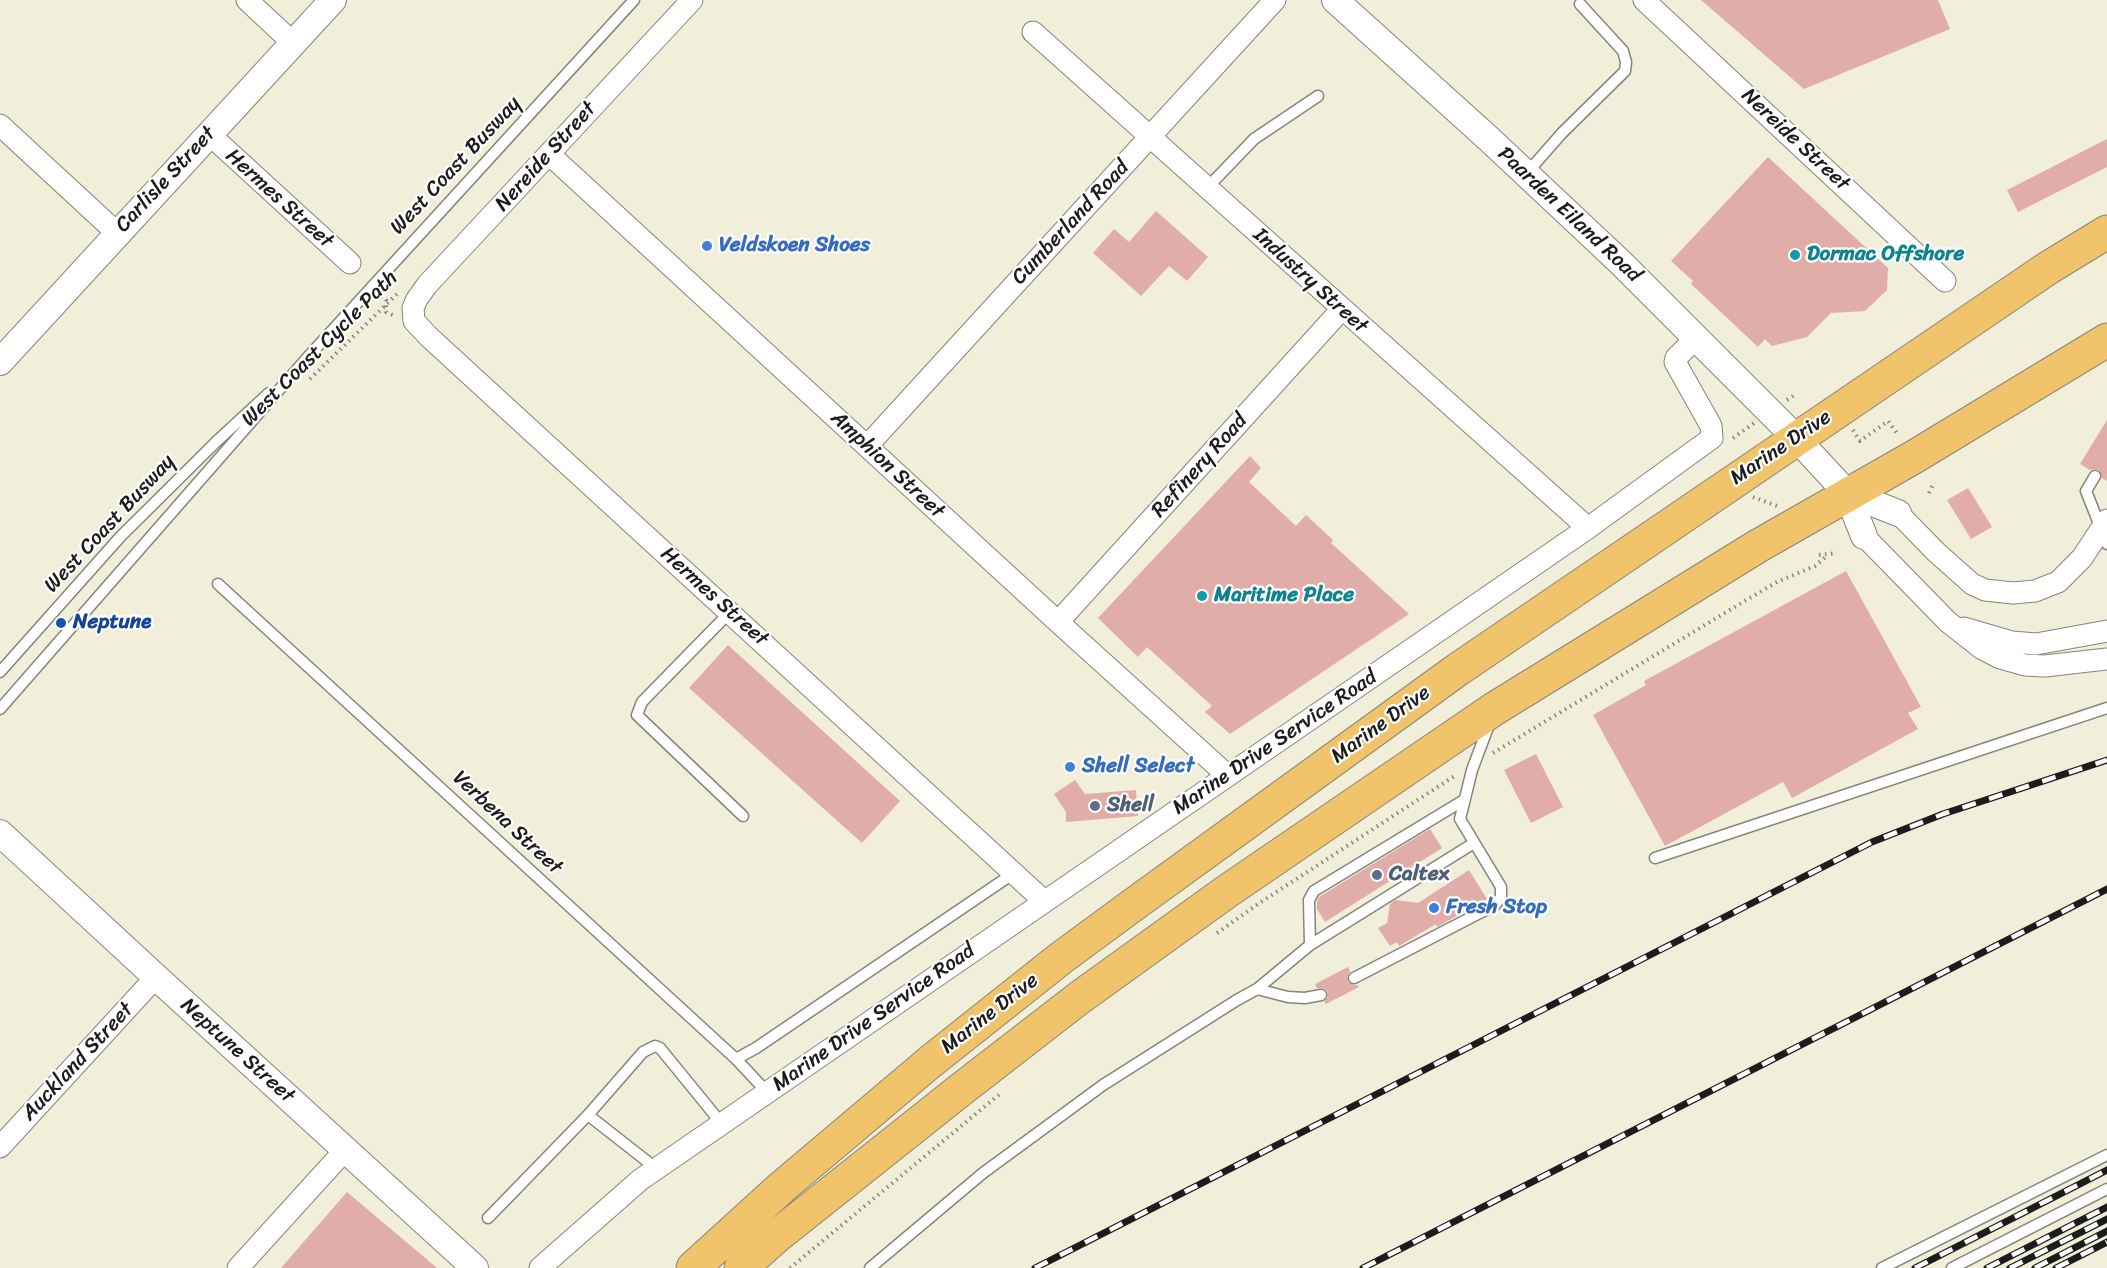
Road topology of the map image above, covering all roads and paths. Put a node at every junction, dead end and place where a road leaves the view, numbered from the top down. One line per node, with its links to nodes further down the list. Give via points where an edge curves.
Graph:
1 (246, 0): 10 (street)
2 (333, 0): 10 (street, Carlisle Street)
3 (634, 0): 29 (lane, West Coast Busway)
4 (692, 0): 15 (street, Nereide Street)
5 (1275, 0): 14 (street, Cumberland Road)
6 (1335, 0): 16 (street, Paarden Eiland Road)
7 (1644, 0): 21 (street, Nereide Street)
8 (1580, 4): 16 (lane, via 1623,51 1625,71)
9 (1034, 32): 14 (street, Industry Street)
10 (293, 43): 13 (street, Carlisle Street)
11 (1318, 96): 17 (lane, via 1254,139)
12 (0, 126): 19 (street)
13 (209, 134): 19 (street, Carlisle Street); 20 (street, Hermes Street)
14 (1150, 137): 17 (street, Industry Street); 35 (street, Cumberland Road)
15 (549, 154): 26 (street, Nereide Street, via 427,285 417,299); 35 (street, Amphion Street)
16 (1526, 174): 27 (street, Paarden Eiland Road)
17 (1207, 188): 25 (street, Industry Street)
18 (2107, 232): 34 (main road, Marine Drive)
19 (117, 233): 30 (street, Carlisle Street)
20 (350, 263)
21 (1945, 281)
22 (401, 289): 24 (path, West Coast Cycle Path)
23 (386, 300): 24 (path)
24 (385, 307): 31 (path, West Coast Cycle Path)
25 (1342, 309): 43 (street, Industry Street); 51 (street, Refinery Road)
26 (414, 321): 50 (street, Hermes Street)
27 (1696, 338): 34 (street, Paarden Eiland Road); 43 (street, Marine Drive Service Road, via 1675,362 1711,426 1712,438)
28 (2107, 340): 39 (main road, Marine Drive)
29 (307, 358): 55 (lane, West Coast Busway, via 122,536); 57 (lane, West Coast Busway)
30 (0, 362)
31 (303, 386)
32 (1852, 429): 33 (path, via 1860,441 1888,421)
33 (1899, 436)
34 (1796, 438): 39 (street, Paarden Eiland Road); 88 (main road, Marine Drive, via 1457,670 1061,958 930,1062)
35 (867, 446): 51 (street, Amphion Street)
36 (2096, 476): 44 (lane, via 2086,491)
37 (1934, 482): 38 (path)
38 (1929, 492)
39 (1847, 493): 42 (street); 45 (street); 58 (main road, Marine Drive)
40 (1752, 497): 41 (path)
41 (1782, 508)
42 (1898, 513): 44 (street, via 1971,584 1996,592 2035,591 2058,582)
43 (1588, 528): 60 (street, Marine Drive Service Road)
44 (2105, 531)
45 (1864, 536): 52 (street)
46 (1837, 553): 48 (path)
47 (1819, 555): 48 (path)
48 (1828, 555): 59 (path, via 1815,566 1748,599)
49 (218, 584): 74 (lane, Verbena Street)
50 (730, 612): 62 (lane, via 642,702 637,715); 66 (street, Hermes Street)
51 (1058, 622): 60 (street, Amphion Street)
52 (1948, 622): 53 (street, via 2012,642 2036,644); 54 (street, via 1981,648 2011,662 2045,666)
53 (2107, 631)
54 (2107, 659)
55 (0, 672)
56 (2107, 708): 65 (lane)
57 (0, 709)
58 (1494, 709): 59 (lane); 89 (main road, Marine Drive, via 1079,998 959,1090)
59 (1475, 765): 61 (lane); 68 (path)
60 (1227, 775): 67 (street, Marine Drive Service Road)
61 (1464, 800): 64 (lane, via 1460,819); 69 (lane, via 1314,891 1309,900)
62 (743, 816)
63 (0, 832): 70 (street, Neptune Street)
64 (1474, 843): 69 (lane); 71 (lane, via 1501,887 1495,905)
65 (1655, 858)
66 (1014, 873): 67 (street, Hermes Street); 74 (lane)
67 (1044, 901): 75 (street, Marine Drive Service Road)
68 (1210, 938)
69 (1310, 945): 72 (lane)
70 (156, 977): 79 (street, Auckland Street); 80 (street, Neptune Street)
71 (1354, 978)
72 (1257, 989): 73 (lane, via 1288,997); 91 (lane, via 1103,1085 983,1173)
73 (1321, 995)
74 (736, 1059): 75 (lane, Verbena Street)
75 (767, 1092): 78 (street, Marine Drive Service Road)
76 (1002, 1093): 90 (path)
77 (588, 1115): 78 (lane, via 643,1052 655,1046); 82 (lane); 84 (lane)
78 (722, 1124): 82 (street, Marine Drive Service Road)
79 (0, 1146)
80 (346, 1149): 85 (street); 86 (street, Neptune Street)
81 (2107, 1155): 92 (lane)
82 (657, 1169): 87 (street, Marine Drive Service Road)
83 (2107, 1189): 93 (lane)
84 (488, 1218)
85 (238, 1268)
86 (475, 1268)
87 (540, 1268)
88 (693, 1268)
89 (741, 1268)
90 (790, 1268)
91 (870, 1268)
92 (1882, 1268)
93 (1952, 1268)

